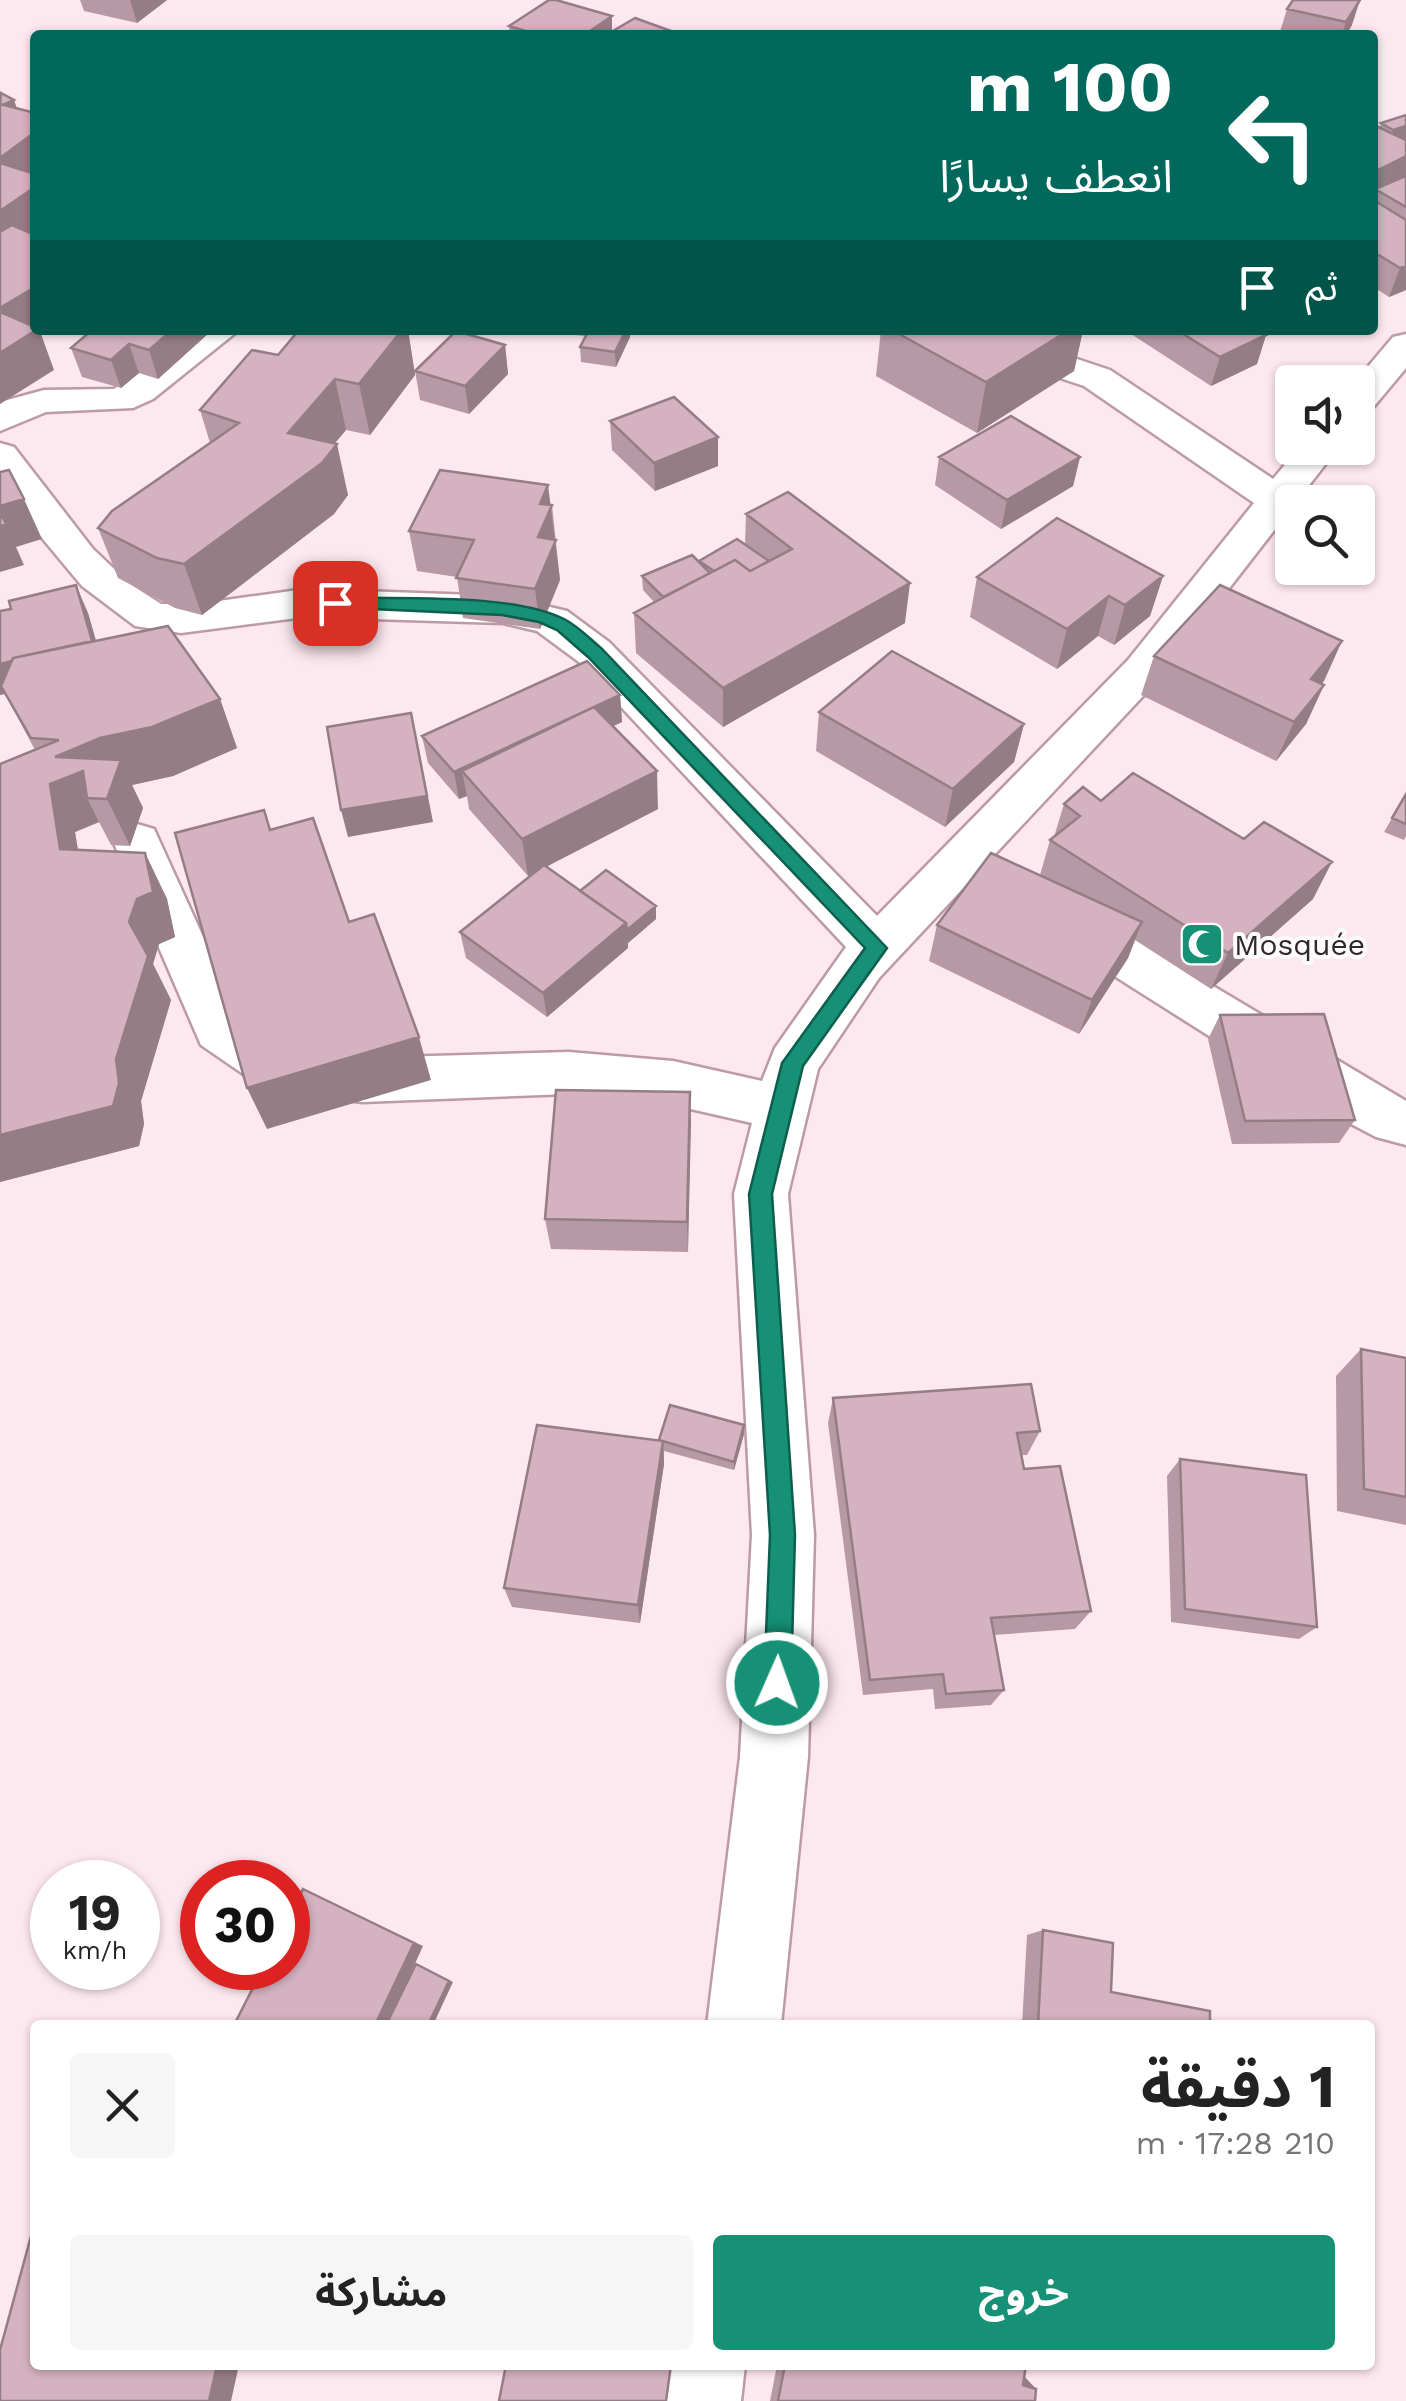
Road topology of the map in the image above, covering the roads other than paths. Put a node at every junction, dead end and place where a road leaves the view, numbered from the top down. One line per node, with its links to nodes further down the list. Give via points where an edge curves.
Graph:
1 (214, 335): 5 (street, via 120,400 44,401)
2 (988, 335): 9 (street, via 1097,378)
3 (1406, 344): 4 (street)
4 (1375, 381)
5 (0, 420)
6 (0, 455): 13 (street, via 87,566 137,610 155,617 335,603 502,610 563,626)
7 (1306, 465): 8 (street)
8 (1289, 485)
9 (1275, 499)
10 (1275, 503): 12 (street, via 1143,670)
11 (137, 841): 14 (street, via 219,1030 276,1069 362,1080 569,1074 672,1083)
12 (950, 872): 13 (street); 15 (street, via 1069,923 1353,1099)
13 (877, 948): 14 (street, via 792,1063)
14 (782, 1108): 16 (street, via 761,1194 782,1535 774,1757)
15 (1406, 1123)
16 (745, 2020)
17 (704, 2370): 18 (street)
18 (700, 2401)

